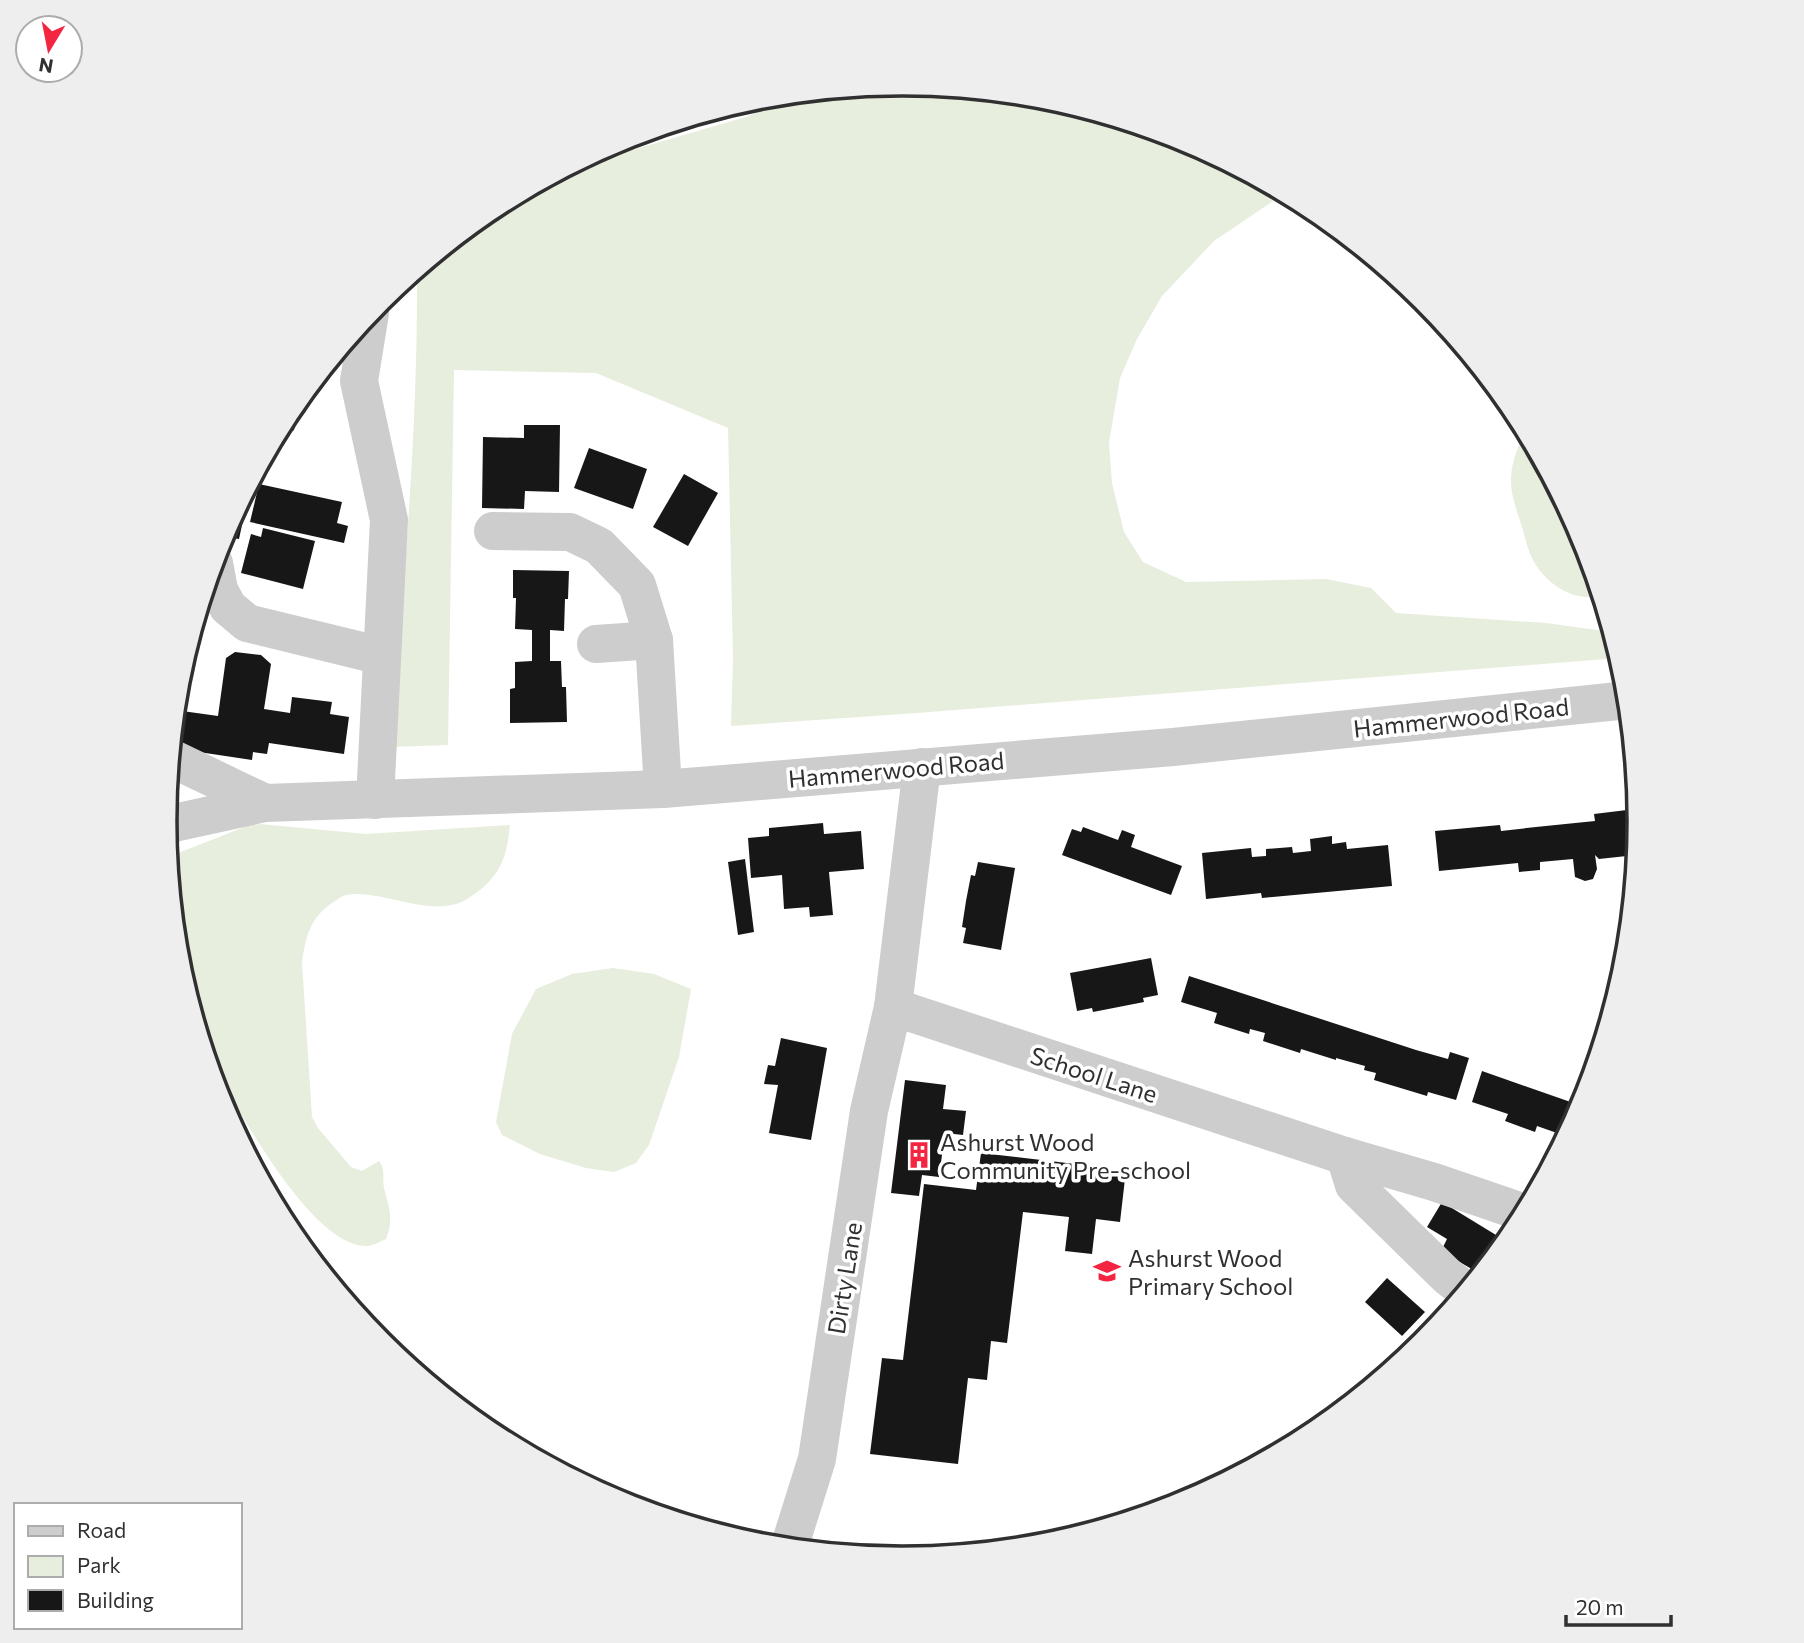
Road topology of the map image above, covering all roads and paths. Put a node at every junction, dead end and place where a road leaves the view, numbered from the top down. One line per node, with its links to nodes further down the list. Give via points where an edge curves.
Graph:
1 (367, 333): 6 (street, via 359,381 389,520)
2 (493, 531): 4 (street, via 570,532 599,546 637,585)
3 (217, 582): 6 (street, via 228,607 247,623)
4 (654, 640): 5 (street); 10 (street)
5 (596, 644)
6 (383, 656): 11 (street)
7 (1617, 701): 9 (street, Hammerwood Road, via 1173,747)
8 (179, 762): 12 (street)
9 (922, 767): 10 (street, Hammerwood Road); 14 (street)
10 (663, 789): 11 (street, Hammerwood Road)
11 (375, 800): 12 (street, Hammerwood Road)
12 (265, 803): 13 (street, Hammerwood Road)
13 (177, 822)
14 (893, 1007): 15 (street, School Lane); 18 (street, Dirty Lane, via 869,1111 817,1459)
15 (1345, 1156): 16 (street, School Lane); 17 (street, via 1354,1185)
16 (1514, 1209)
17 (1459, 1285)
18 (792, 1538)

